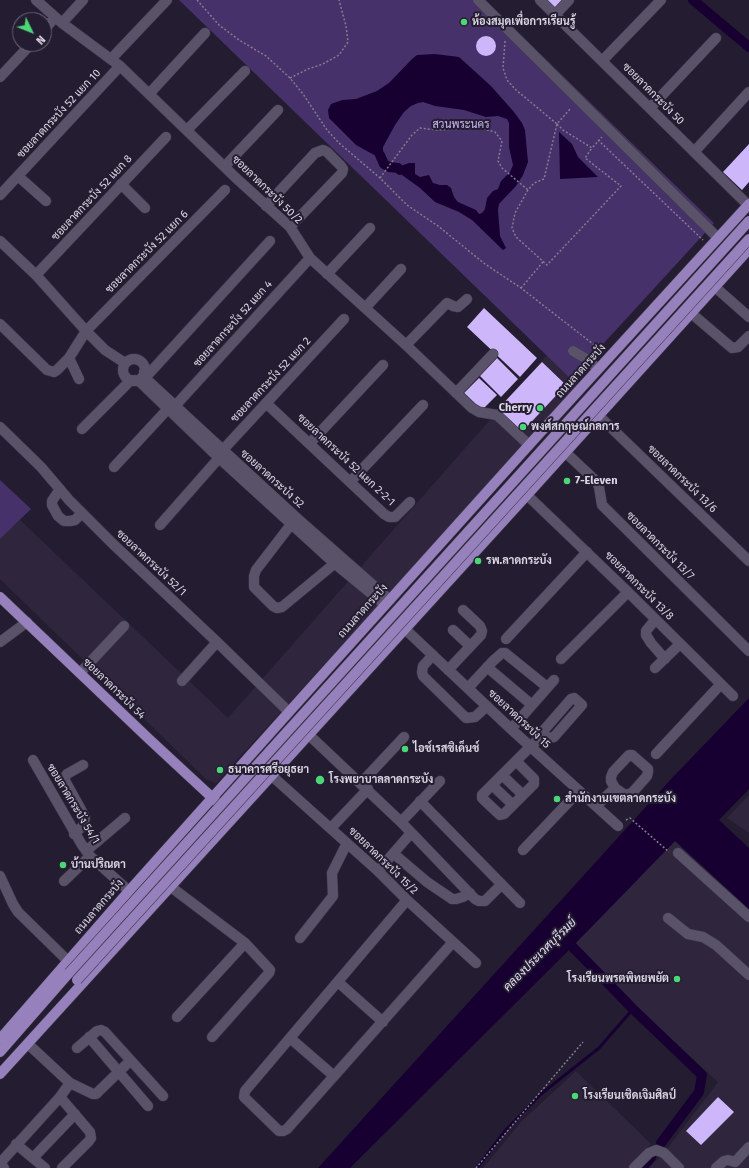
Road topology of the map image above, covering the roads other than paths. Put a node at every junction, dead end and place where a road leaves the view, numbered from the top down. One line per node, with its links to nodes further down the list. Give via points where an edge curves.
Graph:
1 (36, 0): 9 (street, ซอยลาดกระบัง 50/2)
2 (83, 0): 9 (street)
3 (167, 0): 13 (street)
4 (478, 0): 37 (street)
5 (540, 0): 8 (street, ซอยลาดกระบัง 50)
6 (569, 0): 8 (street)
7 (661, 0): 14 (street)
8 (555, 15): 14 (street, ซอยลาดกระบัง 50)
9 (62, 23): 13 (street, ซอยลาดกระบัง 50/2)
10 (205, 33): 19 (street)
11 (716, 38): 20 (street)
12 (23, 52): 17 (street)
13 (111, 59): 15 (street, ซอยลาดกระบัง 50/2)
14 (602, 61): 20 (street, ซอยลาดกระบัง 50)
15 (120, 66): 19 (street, ซอยลาดกระบัง 50/2); 26 (street, ซอยลาดกระบัง 52 แยก 10)
16 (245, 71): 22 (street)
17 (0, 77)
18 (749, 92): 24 (street)
19 (149, 94): 22 (street, ซอยลาดกระบัง 50/2)
20 (650, 108): 24 (street, ซอยลาดกระบัง 50)
21 (278, 110): 25 (street)
22 (187, 130): 25 (street, ซอยลาดกระบัง 50/2)
23 (166, 137): 27 (street, ซอยลาดกระบัง 52 แยก 8)
24 (694, 152): 31 (street, ซอยลาดกระบัง 50)
25 (225, 166): 32 (street, ซอยลาดกระบัง 50/2)
26 (18, 176): 29 (street, ซอยลาดกระบัง 52 แยก 10); 30 (street)
27 (121, 184): 33 (street); 45 (street, ซอยลาดกระบัง 52 แยก 8)
28 (225, 190): 53 (street, ซอยลาดกระบัง 52 แยก 6)
29 (0, 195)
30 (46, 201)
31 (749, 205): 37 (main road, ถนนลาดกระบัง)
32 (266, 206): 35 (street, ซอยลาดกระบัง 50/2); 35 (street, via 315,153 323,150 327,152 341,166 342,173)
33 (145, 208)
34 (749, 221): 177 (main road, bridge)
35 (290, 227): 42 (street, ซอยลาดกระบัง 50/2)
36 (370, 228): 44 (street)
37 (718, 238): 61 (main road, ถนนลาดกระบัง)
38 (749, 239): 179 (main road, bridge)
39 (270, 241): 62 (street)
40 (0, 242): 45 (street)
41 (749, 249): 46 (main road)
42 (310, 258): 44 (street, ซอยลาดกระบัง 50/2); 68 (street, ซอยลาดกระบัง 52 แยก 4)
43 (401, 269): 48 (street)
44 (327, 274): 48 (street, ซอยลาดกระบัง 50/2)
45 (36, 275): 53 (street)
46 (715, 287): 49 (main road); 50 (street)
47 (467, 299): 55 (street, via 458,307 447,302)
48 (365, 308): 55 (street, ซอยลาดกระบัง 50/2)
49 (691, 313): 54 (street, via 732,348 738,347); 69 (main road)
50 (749, 317)
51 (344, 319): 66 (street, ซอยลาดกระบัง 52 แยก 2)
52 (0, 324): 58 (street, ซอยลาดกระบัง 52 แยก 6, via 51,372 57,370)
53 (86, 331): 58 (street, ซอยลาดกระบัง 52 แยก 6); 59 (street, via 105,350)
54 (749, 336)
55 (406, 345): 65 (street, ซอยลาดกระบัง 50/2)
56 (573, 351): 61 (street)
57 (493, 354): 65 (street)
58 (69, 358): 63 (street)
59 (125, 363): 62 (street, ซอยลาดกระบัง 52, via 133,359 138,360 144,367); 64 (street, ซอยลาดกระบัง 52, via 124,376)
60 (383, 365): 72 (street)
61 (598, 369): 73 (main road, ถนนลาดกระบัง)
62 (145, 375): 64 (street, via 139,380); 68 (street, ซอยลาดกระบัง 52)
63 (79, 379)
64 (133, 380): 68 (street, ซอยลาดกระบัง 52, via 140,382); 71 (street)
65 (456, 393): 73 (street, ซอยลาดกระบัง 50/2, via 474,410 497,415)
66 (266, 403): 72 (street, ซอยลาดกระบัง 52 แยก 2-2-1); 75 (street, ซอยลาดกระบัง 52 แยก 2)
67 (423, 405): 77 (street)
68 (172, 408): 75 (street, ซอยลาดกระบัง 52); 76 (street, ซอยลาดกระบัง 52 แยก 4)
69 (598, 415): 74 (main road); 86 (street, ซอยลาดกระบัง 13/6)
70 (0, 427): 78 (street, ซอยลาดกระบัง 52/1)
71 (82, 429)
72 (310, 443): 77 (street, ซอยลาดกระบัง 52 แยก 2-2-1)
73 (529, 445): 89 (main road, ถนนลาดกระบัง)
74 (565, 452): 79 (main road); 101 (street, ซอยลาดกระบัง 13/7, via 597,482 602,505)
75 (221, 454): 82 (street, ซอยลาดกระบัง 52); 83 (street, ซอยลาดกระบัง 52 แยก 2)
76 (114, 467)
77 (350, 482): 80 (street, ซอยลาดกระบัง 52 แยก 2-2-1, via 389,517 398,515)
78 (60, 489): 81 (street, ซอยลาดกระบัง 52/1); 81 (street, via 52,501 58,516 70,522)
79 (527, 495): 84 (street, ซอยลาดกระบัง 13/8); 94 (main road)
80 (410, 502)
81 (82, 513): 98 (street, ซอยลาดกระบัง 52/1)
82 (296, 522): 85 (street, ซอยลาดกระบัง 52); 85 (street, via 254,576 254,587 273,606 282,607)
83 (160, 525)
84 (587, 552): 87 (street, ซอยลาดกระบัง 13/8); 96 (street)
85 (338, 560): 89 (street, ซอยลาดกระบัง 52)
86 (749, 561)
87 (628, 592): 91 (street, ซอยลาดกระบัง 13/8); 103 (street)
88 (0, 597): 92 (main road, ซอยลาดกระบัง 54)
89 (387, 602): 115 (main road, ถนนลาดกระบัง)
90 (463, 610): 100 (street, via 480,626 482,632)
91 (655, 620): 99 (street, ซอยลาดกระบัง 13/8); 104 (street, via 646,631 646,635)
92 (27, 622): 97 (street); 108 (main road, ซอยลาดกระบัง 54)
93 (124, 626): 108 (street)
94 (405, 629): 102 (street, ซอยลาดกระบัง 15); 117 (main road)
95 (453, 630): 100 (street)
96 (506, 639)
97 (0, 642)
98 (217, 642): 109 (street); 115 (street, ซอยลาดกระบัง 52/1)
99 (680, 644): 104 (street); 110 (street, ซอยลาดกระบัง 13/8)
100 (470, 646): 107 (street)
101 (749, 651)
102 (432, 655): 107 (street, ซอยลาดกระบัง 15); 114 (street, via 423,666 423,676 466,718 475,717)
103 (561, 659)
104 (665, 659): 106 (street)
105 (487, 667): 111 (street); 113 (street); 113 (street, via 505,652 551,684)
106 (656, 668)
107 (448, 670): 111 (street, ซอยลาดกระบัง 15)
108 (80, 673): 133 (main road, ซอยลาดกระบัง 54)
109 (182, 681)
110 (721, 684): 112 (street, ซอยลาดกระบัง 13/8); 121 (street)
111 (468, 688): 114 (street, ซอยลาดกระบัง 15)
112 (732, 696)
113 (532, 705): 116 (street)
114 (487, 706): 116 (street, ซอยลาดกระบัง 15)
115 (289, 712): 133 (main road, ถนนลาดกระบัง)
116 (511, 729): 120 (street, ซอยลาดกระบัง 15)
117 (309, 734): 126 (main road); 129 (street)
118 (544, 734): 120 (street)
119 (404, 736): 129 (street)
120 (531, 746): 123 (street); 131 (street, ซอยลาดกระบัง 15)
121 (656, 754)
122 (33, 760): 143 (street, ซอยลาดกระบัง 54/1)
123 (516, 761): 125 (street); 132 (street, via 534,779 534,784)
124 (83, 765): 143 (street, via 67,774 64,779 85,817 84,825)
125 (502, 775): 128 (street); 132 (street)
126 (272, 776): 138 (main road); 141 (street, ซอยลาดกระบัง 15/2)
127 (440, 781): 134 (street)
128 (492, 785): 135 (street); 135 (street, via 482,798 500,815)
129 (364, 786): 139 (street); 141 (street)
130 (615, 788): 136 (street)
131 (579, 791): 136 (street, ซอยลาดกระบัง 15); 145 (street)
132 (522, 795): 135 (street)
133 (212, 798): 138 (main road, ซอยลาดกระบัง 54); 154 (main road, ถนนลาดกระบัง)
134 (420, 801): 139 (street); 152 (street)
135 (513, 805)
136 (596, 806): 140 (street, ซอยลาดกระบัง 15)
137 (125, 818): 147 (street)
138 (233, 818): 153 (main road)
139 (401, 822): 142 (street)
140 (618, 826)
141 (331, 828): 144 (street, ซอยลาดกระบัง 15/2)
142 (411, 833): 148 (street); 155 (street)
143 (74, 834): 147 (street, ซอยลาดกระบัง 54/1)
144 (347, 842): 149 (street, ซอยลาดกระบัง 15/2); 162 (street, via 332,873 333,896)
145 (523, 850)
146 (678, 853): 160 (street)
147 (88, 854): 151 (street); 154 (street, ซอยลาดกระบัง 54/1)
148 (394, 854): 149 (street); 155 (street, via 427,882 452,898 456,899)
149 (378, 871): 157 (street, ซอยลาดกระบัง 15/2)
150 (0, 876): 159 (street)
151 (64, 881)
152 (501, 885): 155 (street, via 482,902); 158 (street)
153 (171, 887): 164 (street); 175 (main road)
154 (129, 891): 165 (main road, ถนนลาดกระบัง)
155 (470, 893)
156 (0, 897): 159 (street)
157 (407, 900): 163 (street, ซอยลาดกระบัง 15/2); 168 (street)
158 (520, 903)
159 (13, 904): 165 (street)
160 (749, 917)
161 (668, 918): 167 (street, via 688,934 703,937 716,945)
162 (300, 938)
163 (453, 942): 166 (street, ซอยลาดกระบัง 15/2); 170 (street)
164 (245, 943): 169 (street); 173 (street, via 268,968 269,973)
165 (68, 961): 171 (main road, ถนนลาดกระบัง)
166 (476, 963)
167 (749, 975)
168 (338, 982): 170 (street); 174 (street)
169 (177, 1017)
170 (383, 1022): 182 (street)
171 (1, 1035)
172 (89, 1037): 176 (street); 178 (street, via 100,1030 105,1032); 180 (street)
173 (212, 1037)
174 (290, 1038): 182 (street); 182 (street, via 244,1094 279,1131 286,1130)
175 (28, 1044): 181 (main road); 183 (street)
176 (77, 1048)
177 (0, 1052)
178 (130, 1061): 180 (street); 184 (street)
179 (0, 1066)
180 (119, 1072): 183 (street, via 96,1094); 186 (street)
181 (0, 1074)
182 (334, 1076)
183 (70, 1083): 185 (street)
184 (163, 1096)
185 (60, 1097): 187 (street); 188 (street)
186 (148, 1106)
187 (75, 1114): 190 (street); 194 (street, via 90,1132 91,1138)
188 (16, 1144): 190 (street); 192 (street, via 2,1161)
189 (749, 1147): 191 (street)
190 (32, 1158): 193 (street)
191 (738, 1165): 197 (street, via 728,1160)
192 (4, 1168)
193 (45, 1168)
194 (62, 1168)
195 (634, 1168): 196 (street, via 653,1151 664,1153)
196 (679, 1168)
197 (716, 1168)

